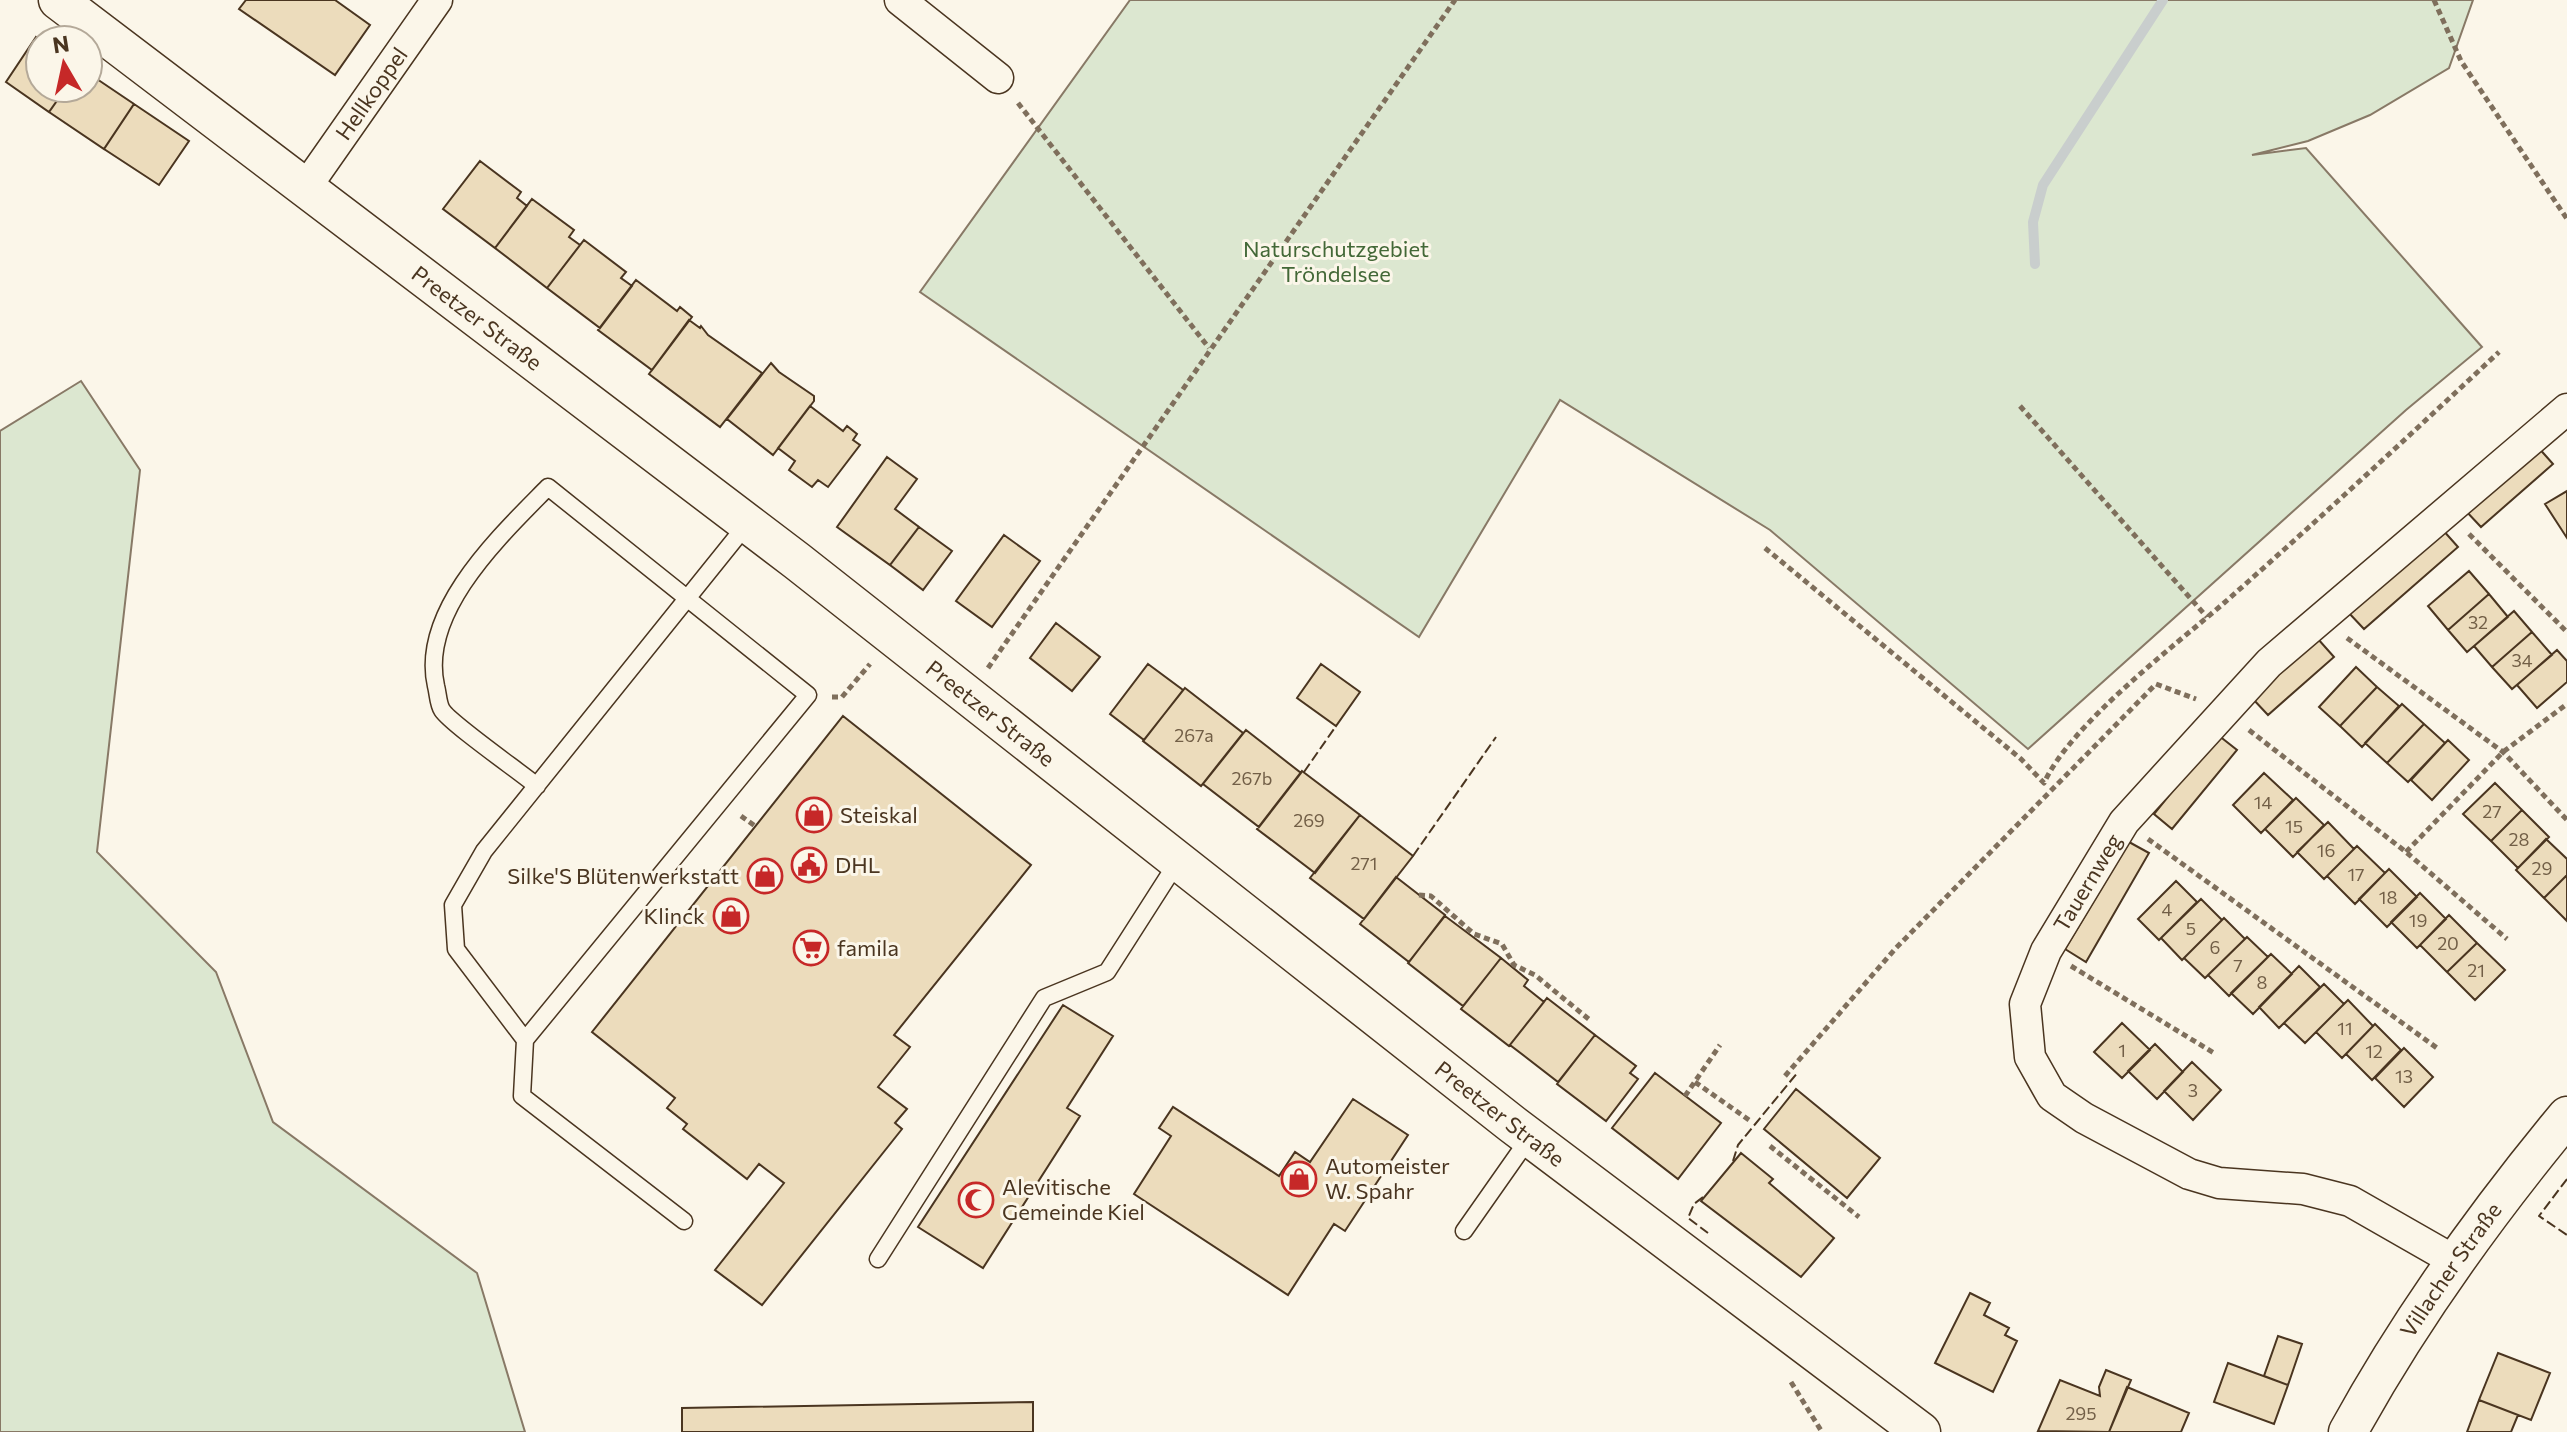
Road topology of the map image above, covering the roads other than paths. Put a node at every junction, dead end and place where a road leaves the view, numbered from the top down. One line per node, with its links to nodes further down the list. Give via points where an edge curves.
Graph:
1 (58, 0): 5 (street, Preetzer Straße)
2 (437, 0): 5 (street, Hellkoppel)
3 (900, 0): 4 (street)
4 (998, 78)
5 (306, 187): 7 (street, Preetzer Straße)
6 (2567, 409): 17 (street, Tauernweg, via 2269,663 2225,711 2124,822 2046,951 2025,1004 2030,1057 2052,1096 2084,1118 2189,1174 2219,1183 2303,1189 2350,1201)
7 (747, 524): 8 (lane); 10 (street, Preetzer Straße)
8 (688, 598): 9 (lane); 9 (lane, via 548,487 489,548 445,616 435,644 434,675 442,710); 11 (lane, via 808,695)
9 (537, 786): 11 (lane, via 484,851 453,905 456,949)
10 (1178, 861): 13 (street, Preetzer Straße); 16 (lane, via 1107,972 1044,998)
11 (525, 1040): 14 (lane, via 522,1096)
12 (2567, 1116): 17 (street, Villacher Straße)
13 (1530, 1137): 15 (lane); 18 (street, Preetzer Straße)
14 (684, 1221)
15 (1464, 1231)
16 (878, 1259)
17 (2455, 1261): 19 (street, Villacher Straße, via 2385,1365)
18 (1921, 1432)
19 (2348, 1432)

